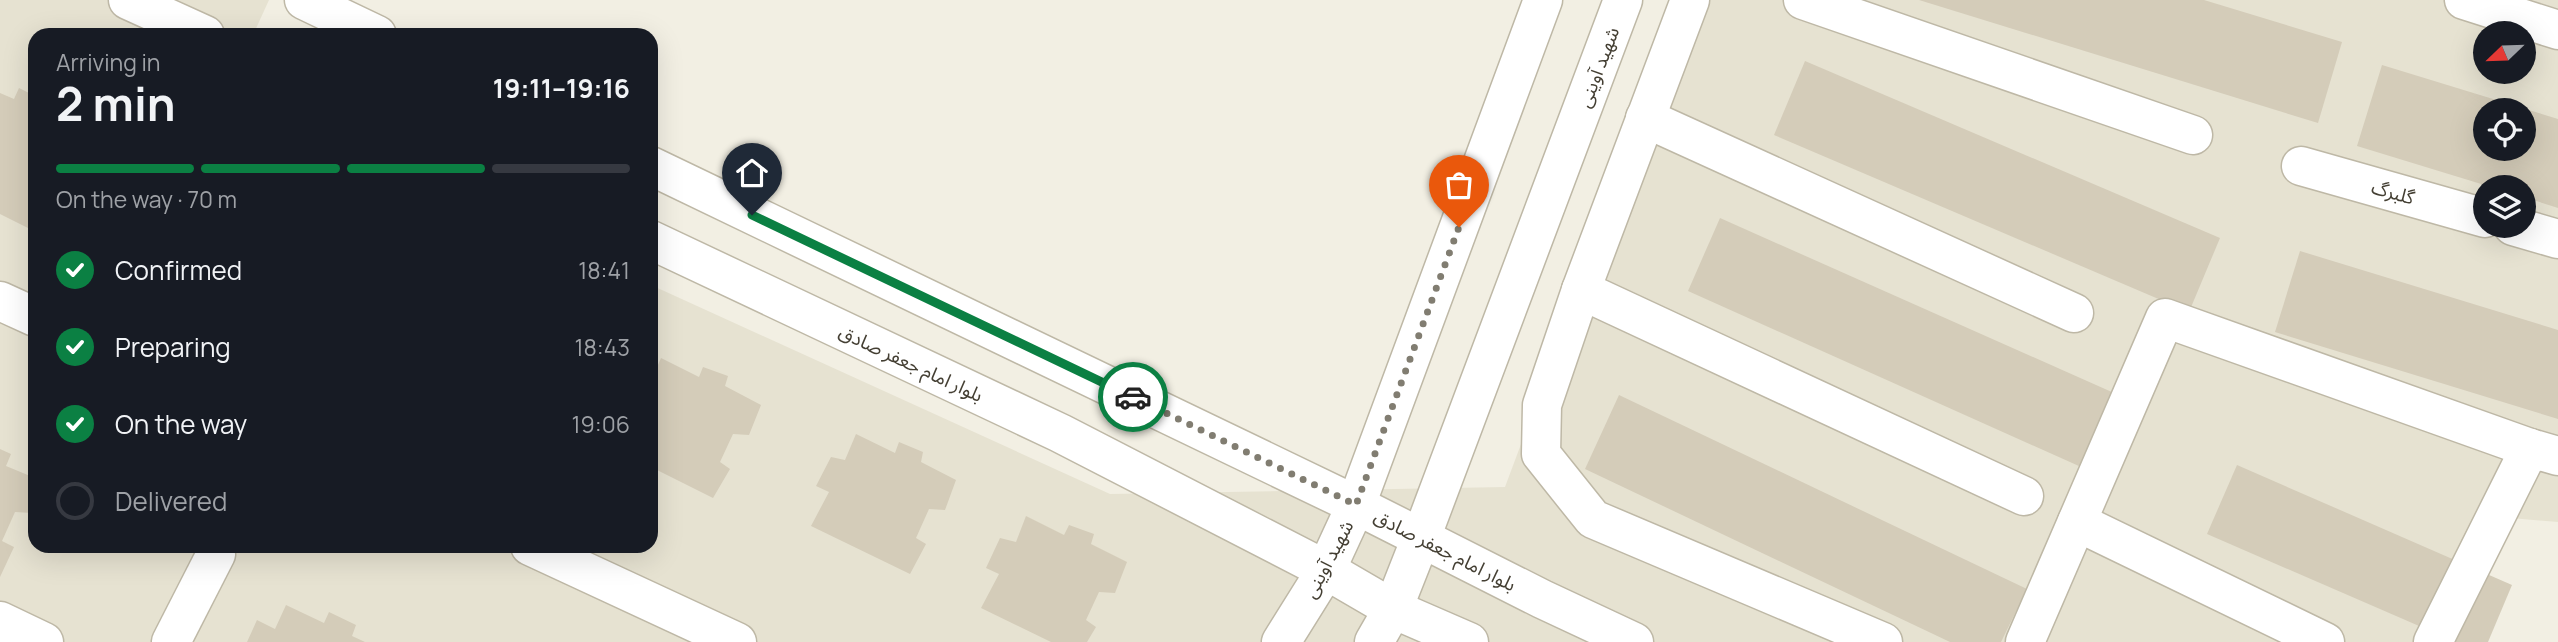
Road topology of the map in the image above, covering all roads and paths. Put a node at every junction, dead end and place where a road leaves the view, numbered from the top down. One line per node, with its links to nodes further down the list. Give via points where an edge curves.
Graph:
1 (128, 0): 8 (street)
2 (304, 0): 9 (street)
3 (1543, 0): 25 (street, شهید آوینی)
4 (1623, 0): 27 (street, شهید آوینی)
5 (1689, 0): 11 (street)
6 (1803, 0): 12 (street)
7 (2464, 0): 10 (street)
8 (190, 28)
9 (362, 28)
10 (2558, 30)
11 (1645, 118): 19 (street); 21 (street)
12 (2193, 135)
13 (2301, 166): 15 (street, گلبرگ)
14 (658, 169): 25 (street, بلوار امام جعفر صادق)
15 (2473, 215)
16 (2536, 233): 17 (street)
17 (2558, 239)
18 (658, 243): 30 (street, بلوار امام جعفر صادق, via 1060,433)
19 (1581, 290): 24 (street); 40 (street, via 1542,404 1541,454 1593,519)
20 (0, 301): 22 (street)
21 (2074, 313)
22 (28, 314)
23 (2544, 452): 26 (street, via 2165,318); 43 (street)
24 (2024, 496)
25 (1356, 505): 27 (street, بلوار امام جعفر صادق); 30 (street, شهید آوینی)
26 (2077, 522): 41 (street); 42 (street)
27 (1421, 538): 31 (street, شهید آوینی); 39 (street, بلوار امام جعفر صادق)
28 (545, 553): 33 (street)
29 (216, 554): 35 (street)
30 (1326, 570): 31 (street, بلوار امام جعفر صادق); 36 (street, شهید آوینی)
31 (1393, 608): 37 (street, شهید آوینی); 38 (street, بلوار امام جعفر صادق)
32 (0, 621): 34 (street)
33 (723, 639)
34 (44, 642)
35 (171, 642)
36 (1281, 642)
37 (1374, 642)
38 (1469, 642)
39 (1634, 642)
40 (1883, 642)
41 (2025, 642)
42 (2325, 642)
43 (2433, 642)

